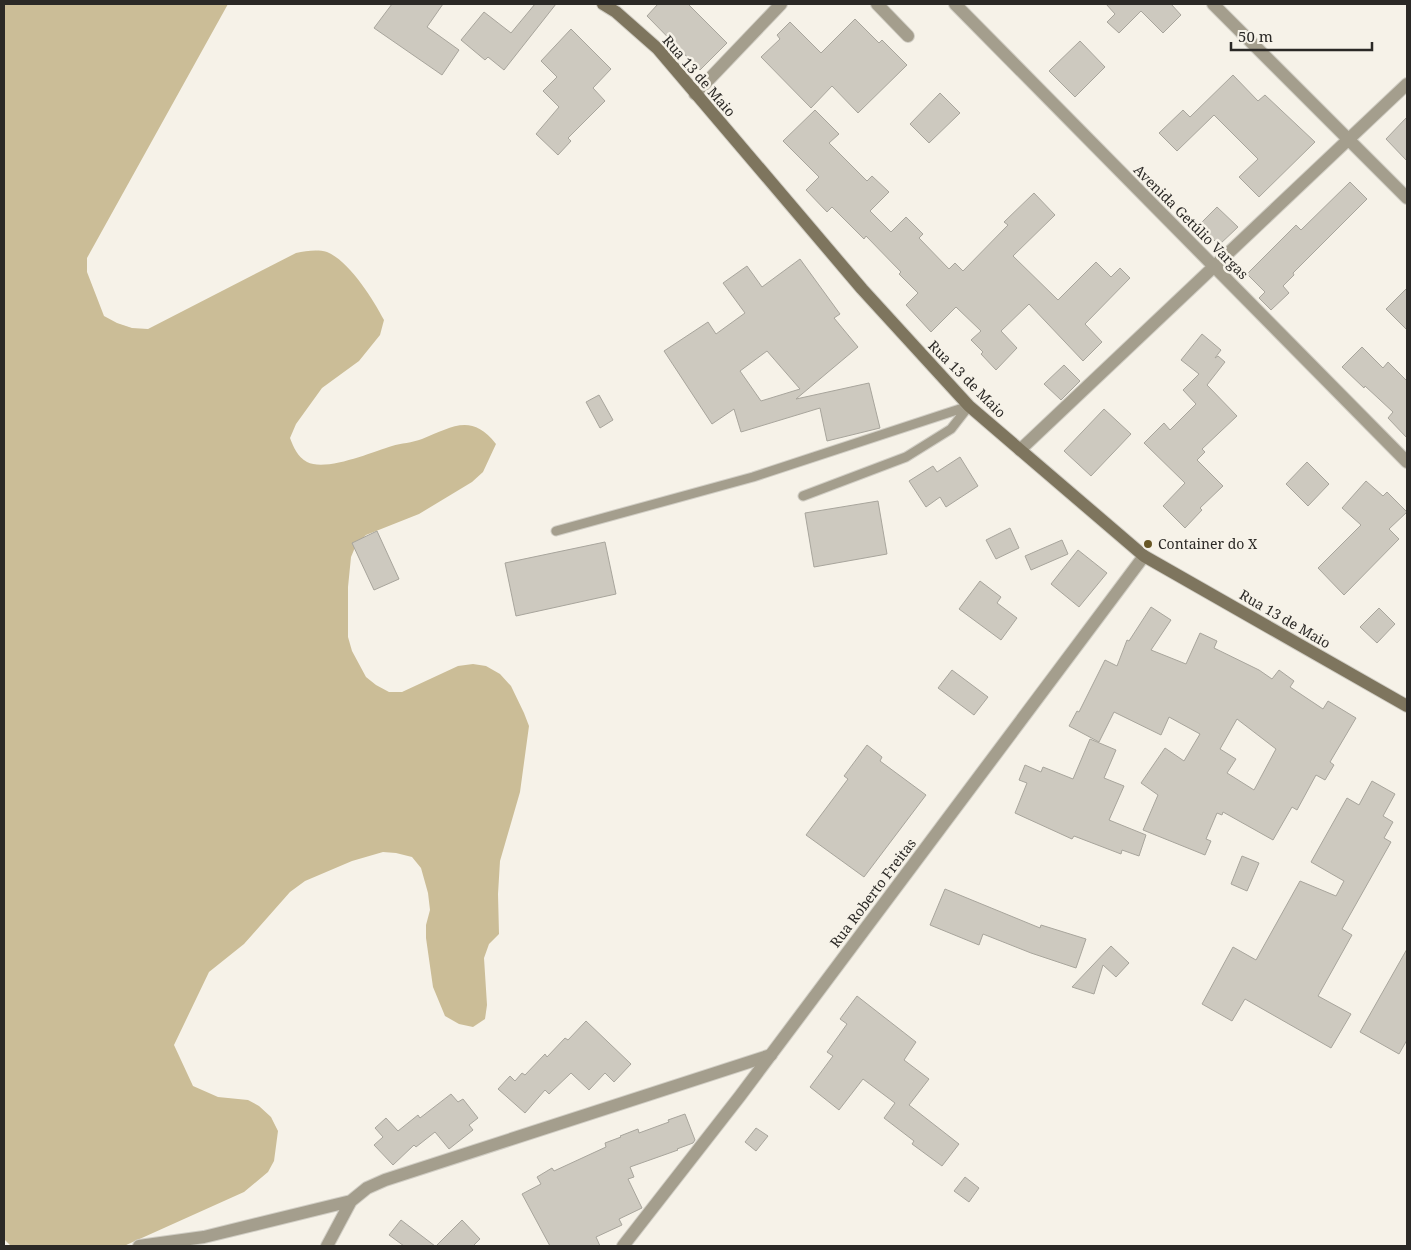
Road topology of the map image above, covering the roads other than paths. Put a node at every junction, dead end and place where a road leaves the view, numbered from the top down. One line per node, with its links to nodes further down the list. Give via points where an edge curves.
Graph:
1 (603, 4): 8 (main road, Rua 13 de Maio, via 658,49)
2 (780, 4): 8 (street)
3 (877, 4): 6 (street)
4 (955, 4): 11 (street, Avenida Getúlio Vargas)
5 (1213, 4): 9 (street)
6 (908, 36)
7 (1407, 84): 9 (street)
8 (695, 94): 12 (main road, Rua 13 de Maio, via 862,289)
9 (1349, 140): 10 (street); 11 (street)
10 (1407, 198)
11 (1214, 267): 13 (street); 14 (street, Avenida Getúlio Vargas)
12 (969, 406): 13 (main road, Rua 13 de Maio); 15 (lane, via 951,429 906,458); 16 (lane, via 753,477)
13 (1020, 450): 17 (main road, Rua 13 de Maio)
14 (1407, 462)
15 (803, 496)
16 (556, 531)
17 (1144, 556): 18 (main road, Rua 13 de Maio); 19 (street, Rua Roberto Freitas)
18 (1407, 706)
19 (770, 1055): 20 (street, via 385,1180 367,1188); 23 (street, Rua Roberto Freitas)
20 (351, 1201): 21 (street, via 204,1237); 22 (street)
21 (139, 1246)
22 (327, 1246)
23 (623, 1246)

